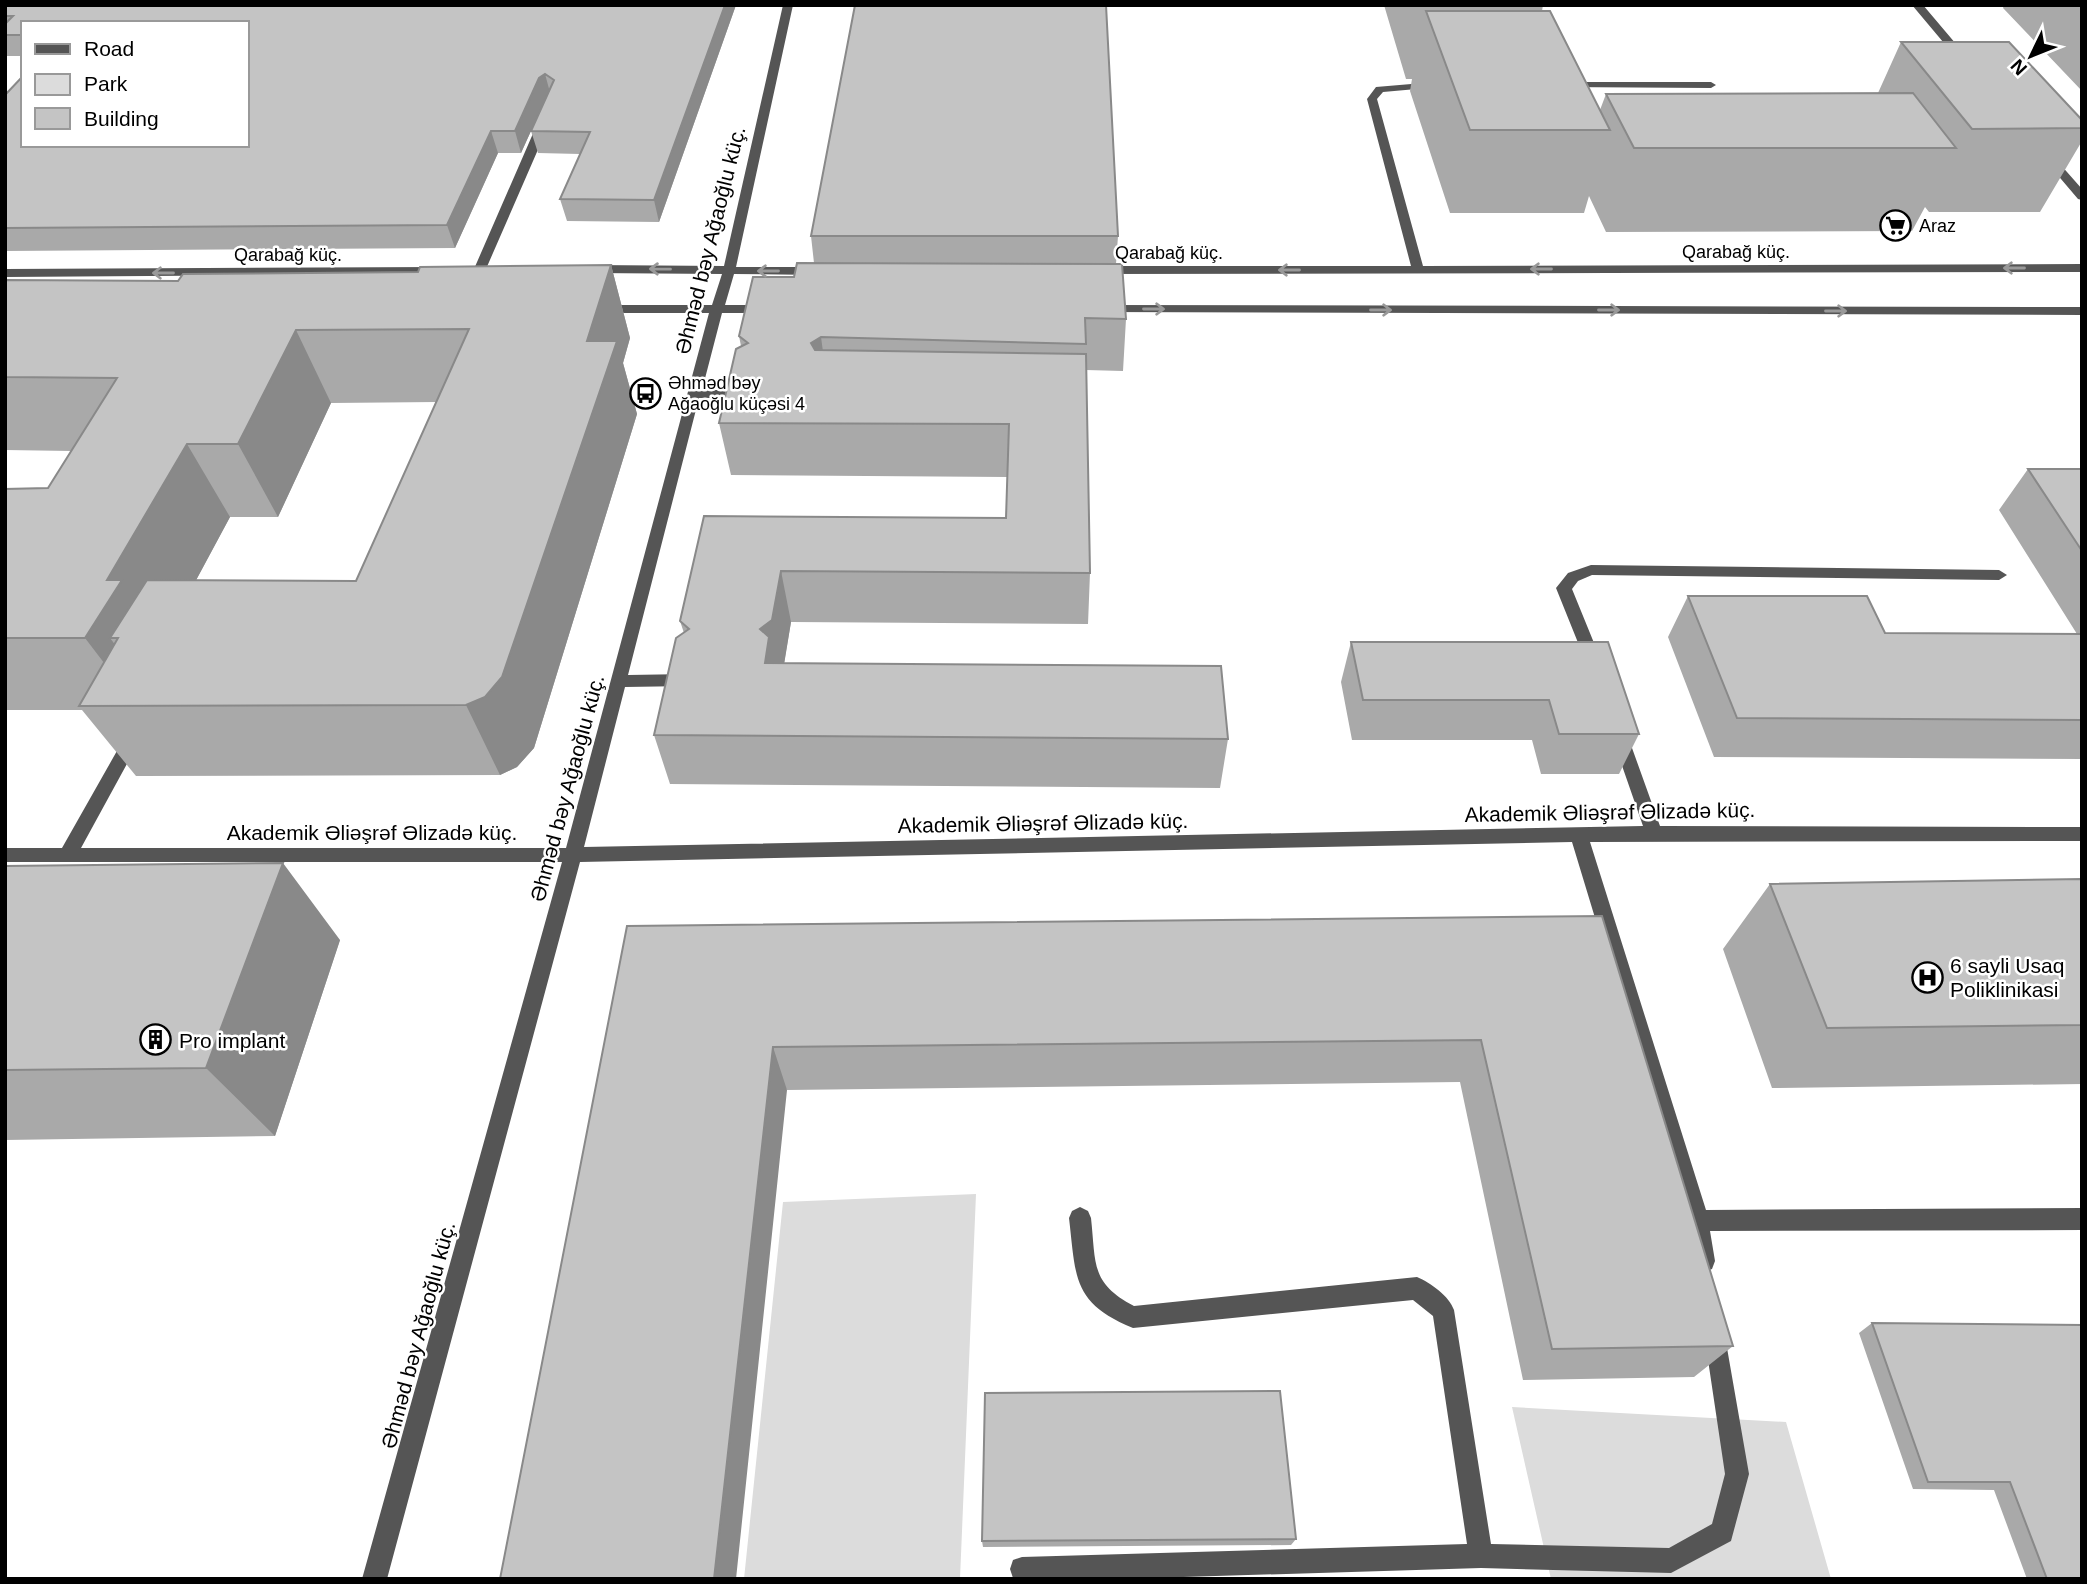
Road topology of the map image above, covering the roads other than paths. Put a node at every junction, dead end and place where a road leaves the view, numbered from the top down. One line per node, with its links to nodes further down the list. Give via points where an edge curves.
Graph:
1 (788, 5): 14 (street, Əhməd bəy Ağaoğlu küç.)
2 (1917, 5): 3 (street)
3 (1969, 66)
4 (1454, 85): 13 (street, via 1399,85 1380,89 1372,99)
5 (1548, 85): 6 (street)
6 (1711, 85)
7 (547, 113): 17 (street, Qarabağ küç., via 473,270 396,278)
8 (2042, 150): 9 (street)
9 (2082, 197)
10 (2082, 268): 13 (street, Qarabağ küç., one-way to 13)
11 (574, 269): 14 (street, one-way to 11)
12 (1085, 270): 13 (street, Qarabağ küç., one-way to 12)
13 (1418, 270)
14 (729, 271): 15 (street, one-way to 14); 19 (street, Əhməd bəy Ağaoğlu küç.)
15 (836, 271)
16 (5, 273): 17 (street, Qarabağ küç., one-way to 16)
17 (203, 273): 18 (street)
18 (191, 291)
19 (718, 307): 20 (street); 21 (street); 24 (street, Əhməd bəy Ağaoğlu küç.)
20 (586, 309)
21 (783, 309)
22 (1090, 309): 23 (street, one-way to 23)
23 (2082, 311)
24 (695, 394): 25 (street); 28 (street, Əhməd bəy Ağaoğlu küç.)
25 (748, 394)
26 (1999, 575): 29 (street, via 1591,569 1573,577 1564,588 1582,646)
27 (693, 680): 28 (street)
28 (619, 681): 36 (street, Əhməd bəy Ağaoğlu küç.)
29 (1602, 683)
30 (1615, 721): 32 (street)
31 (143, 722): 37 (street)
32 (1654, 833): 33 (street, Akademik Əliəşrəf Əlizadə küç.); 34 (street, Akademik Əliəşrəf Əlizadə küç.)
33 (1579, 835): 36 (street, Akademik Əliəşrəf Əlizadə küç.); 42 (street)
34 (2081, 836)
35 (5, 855): 37 (street, Akademik Əliəşrəf Əlizadə küç.)
36 (573, 855): 38 (street, Akademik Əliəşrəf Əlizadə küç.); 47 (street, Əhməd bəy Ağaoğlu küç.)
37 (67, 856): 38 (street, Akademik Əliəşrəf Əlizadə küç.)
38 (201, 856): 39 (street)
39 (185, 877)
40 (1080, 1218): 45 (street, via 1087,1278 1104,1303 1133,1317 1417,1288 1432,1298 1443,1310)
41 (2082, 1219): 42 (street)
42 (1698, 1221): 43 (street)
43 (1708, 1288)
44 (1712, 1314): 45 (street, via 1737,1474 1722,1532 1671,1561)
45 (1481, 1556): 46 (street)
46 (1022, 1569)
47 (374, 1579)

